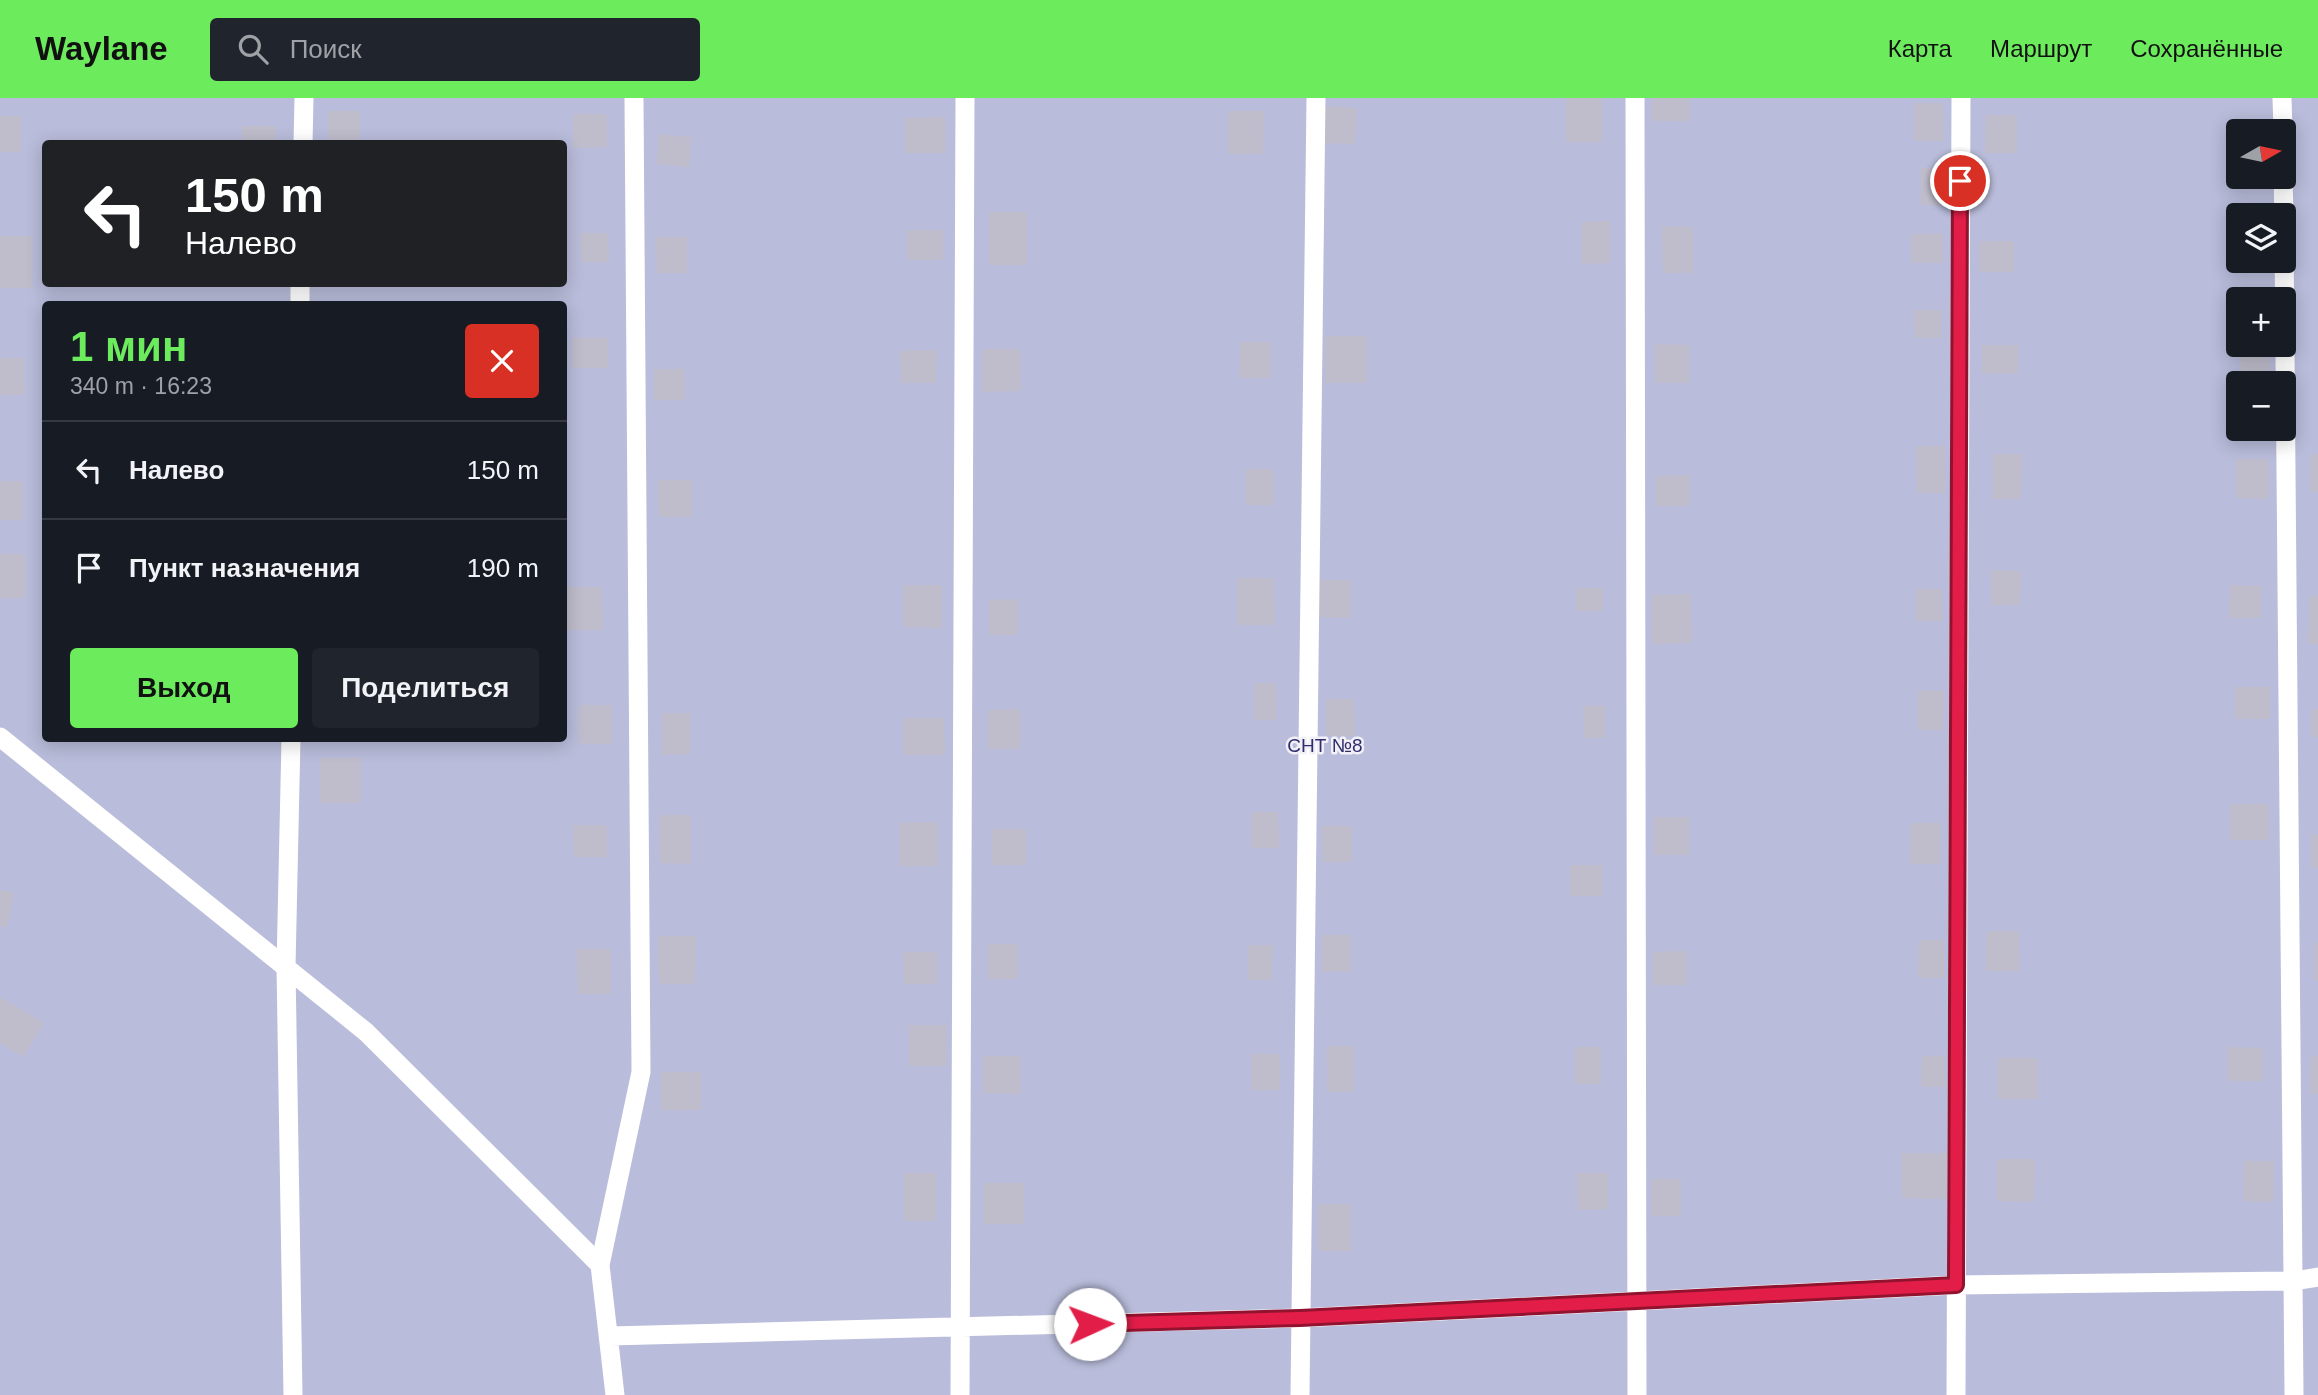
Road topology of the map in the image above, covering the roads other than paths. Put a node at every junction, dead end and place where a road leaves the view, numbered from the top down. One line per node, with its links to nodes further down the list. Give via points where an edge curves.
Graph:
1 (304, 98): 9 (street)
2 (634, 98): 14 (street, via 641,1072)
3 (965, 98): 20 (street)
4 (1316, 98): 19 (street)
5 (1635, 98): 18 (street)
6 (1961, 98): 17 (street)
7 (2282, 98): 8 (street)
8 (2283, 119)
9 (303, 140)
10 (2284, 273): 16 (street)
11 (0, 737): 13 (street)
12 (291, 742): 13 (street)
13 (286, 967): 14 (street, via 366,1032); 22 (street)
14 (600, 1265): 21 (street)
15 (2318, 1277): 16 (street)
16 (2294, 1281): 17 (street); 28 (street)
17 (1956, 1285): 18 (street); 27 (street)
18 (1637, 1301): 19 (street); 26 (street)
19 (1300, 1318): 20 (street); 25 (street)
20 (959, 1327): 21 (street); 24 (street)
21 (610, 1336): 23 (street)
22 (293, 1395)
23 (615, 1395)
24 (960, 1395)
25 (1300, 1395)
26 (1637, 1395)
27 (1956, 1395)
28 (2294, 1395)

